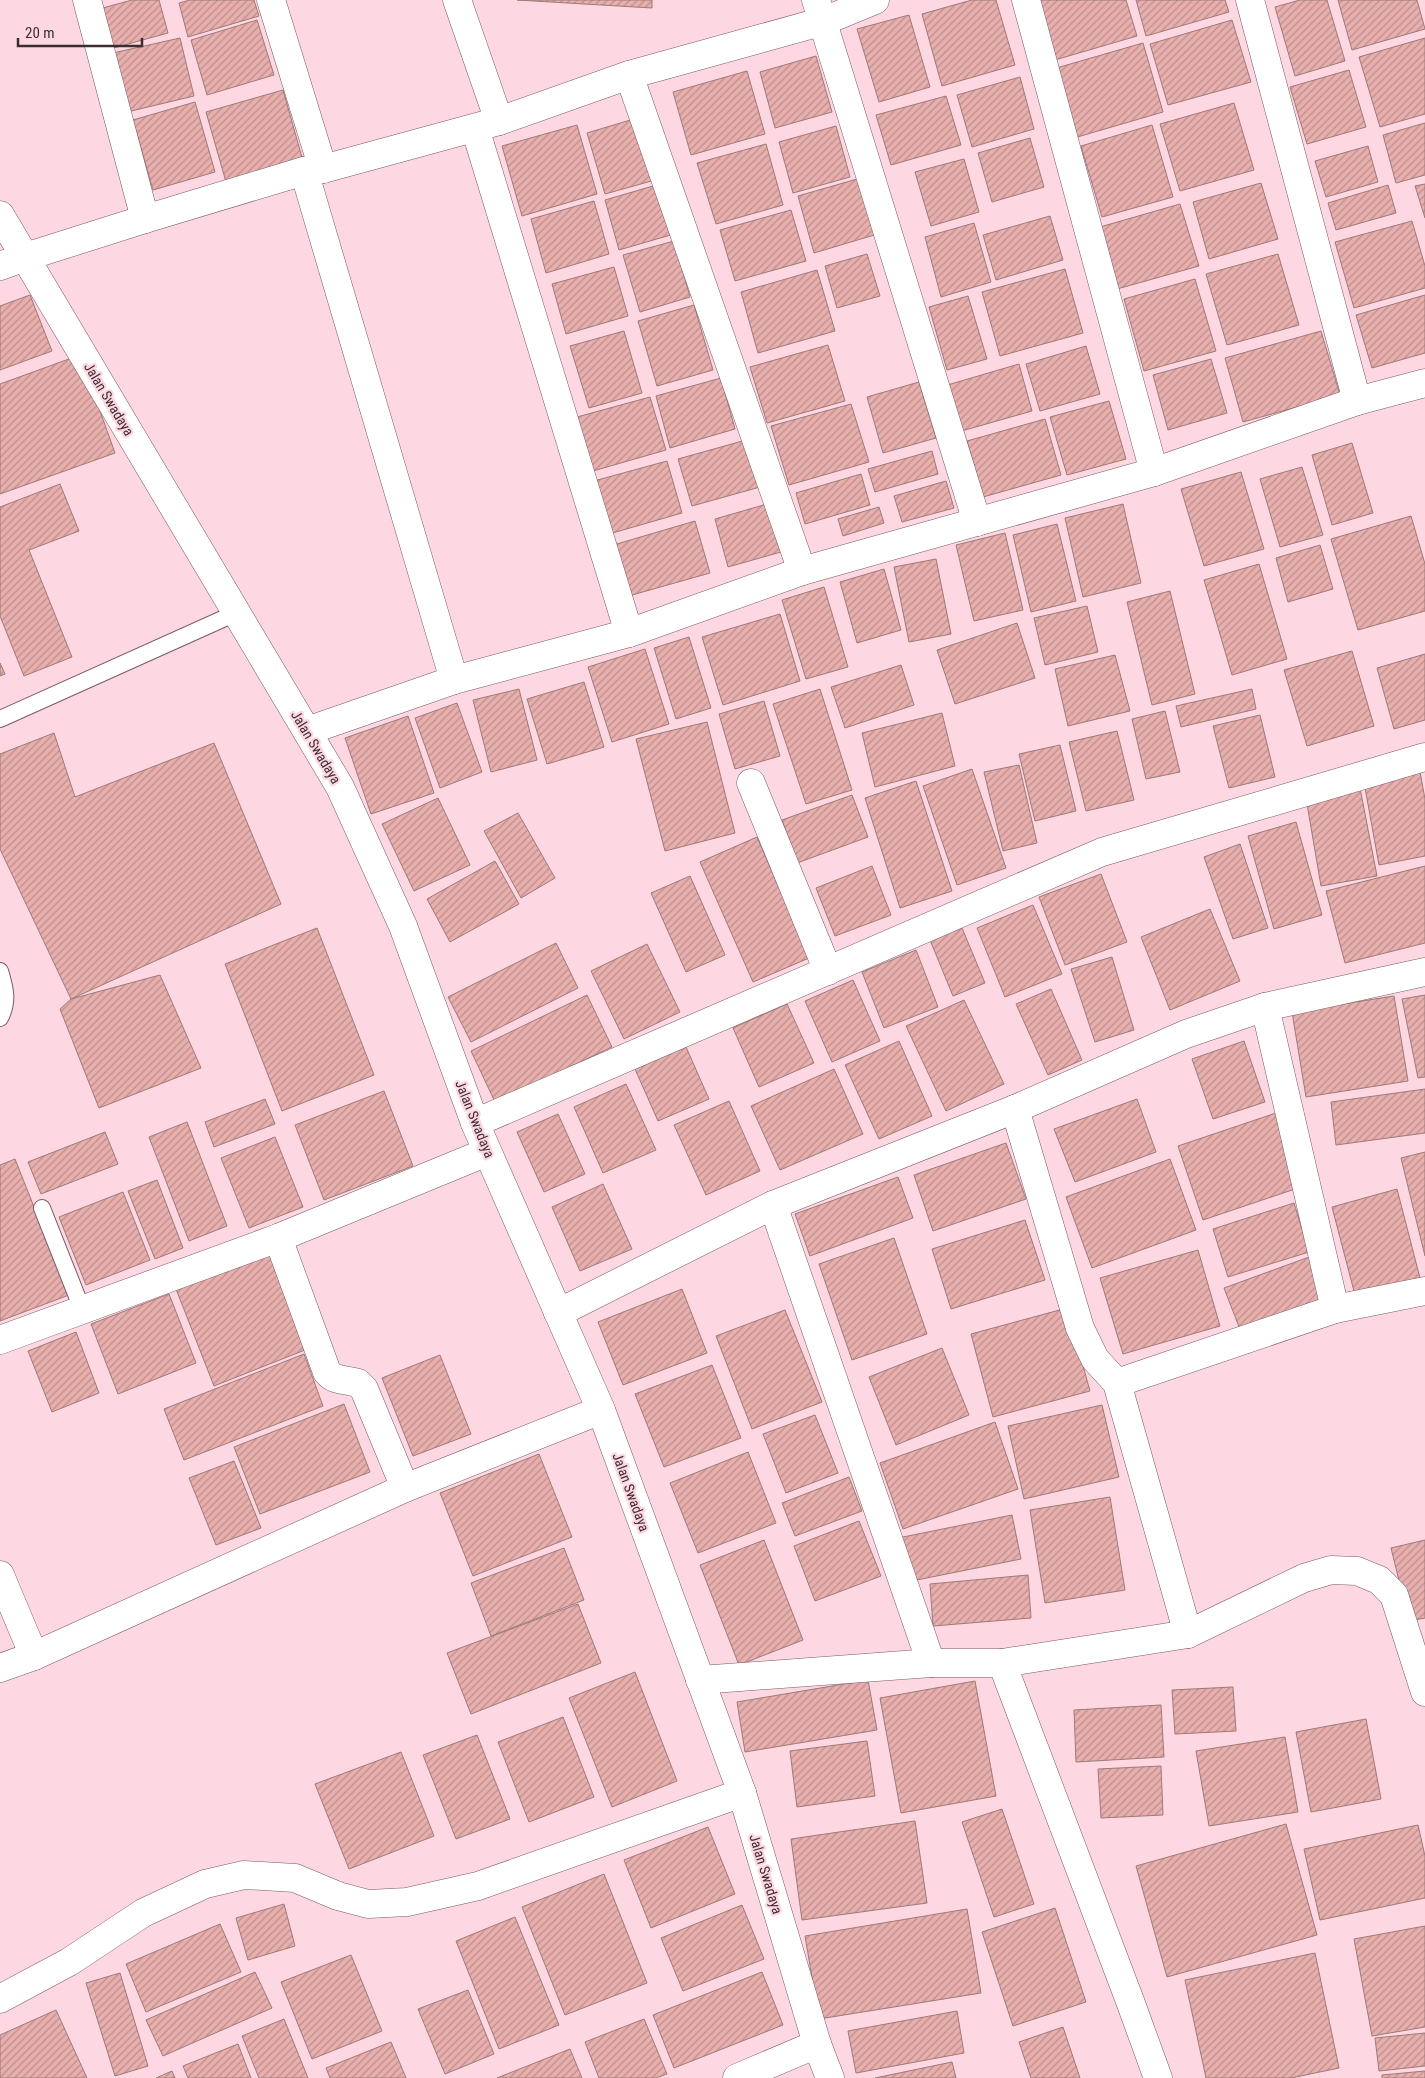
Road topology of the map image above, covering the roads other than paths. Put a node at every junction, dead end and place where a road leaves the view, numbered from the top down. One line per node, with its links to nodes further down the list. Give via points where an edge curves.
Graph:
1 (87, 0): 12 (street)
2 (271, 0): 10 (street)
3 (458, 0): 9 (street)
4 (875, 0): 7 (street)
5 (1026, 0): 17 (street)
6 (1250, 0): 16 (street)
7 (820, 10): 8 (street); 18 (street)
8 (629, 76): 9 (street); 19 (street)
9 (487, 124): 10 (street); 21 (street)
10 (314, 170): 12 (street); 22 (street)
11 (0, 215): 13 (street, Jalan Swadaya)
12 (145, 219): 13 (street)
13 (25, 257): 14 (street); 20 (street, Jalan Swadaya)
14 (0, 266)
15 (1425, 383): 16 (street)
16 (1357, 401): 17 (street)
17 (1154, 472): 18 (street)
18 (977, 522): 19 (street)
19 (802, 571): 21 (street)
20 (236, 613): 23 (lane); 24 (street, Jalan Swadaya)
21 (629, 633): 22 (street)
22 (454, 680): 24 (street)
23 (0, 719)
24 (307, 731): 33 (street, Jalan Swadaya, via 340,787 403,926)
25 (1425, 757): 28 (street, via 1102,852)
26 (751, 782): 28 (street)
27 (0, 971): 31 (lane, via 6,994)
28 (828, 971): 33 (street)
29 (1425, 972): 30 (street)
30 (1265, 1007): 32 (street, via 1186,1034); 40 (street)
31 (0, 1018)
32 (1015, 1109): 35 (street); 43 (street, via 1080,1328 1095,1359)
33 (475, 1123): 34 (street, Jalan Swadaya)
34 (488, 1152): 37 (street); 41 (street, Jalan Swadaya)
35 (773, 1205): 41 (street); 49 (street)
36 (42, 1208): 39 (lane)
37 (278, 1238): 39 (street); 45 (street, via 327,1372 338,1380 358,1383 364,1389)
38 (1425, 1291): 40 (street)
39 (82, 1309): 42 (street)
40 (1334, 1309): 43 (street)
41 (558, 1313): 44 (street, Jalan Swadaya)
42 (0, 1340)
43 (1117, 1383): 47 (street)
44 (601, 1410): 45 (street); 52 (street, Jalan Swadaya)
45 (405, 1488): 48 (street)
46 (0, 1575): 48 (street)
47 (1188, 1634): 50 (street); 53 (street, via 1304,1578 1331,1570 1357,1571 1379,1580 1394,1595)
48 (34, 1656): 51 (street)
49 (931, 1663): 50 (street); 52 (street)
50 (1002, 1663): 59 (street)
51 (0, 1668)
52 (700, 1680): 54 (street, Jalan Swadaya)
53 (1425, 1692)
54 (742, 1793): 55 (street, via 478,1886 407,1902 368,1904 294,1878 244,1875 205,1884 143,1914 69,1962); 56 (street, Jalan Swadaya)
55 (0, 1999)
56 (817, 2044): 57 (street); 58 (street, Jalan Swadaya)
57 (737, 2078)
58 (830, 2078)
59 (1158, 2078)

